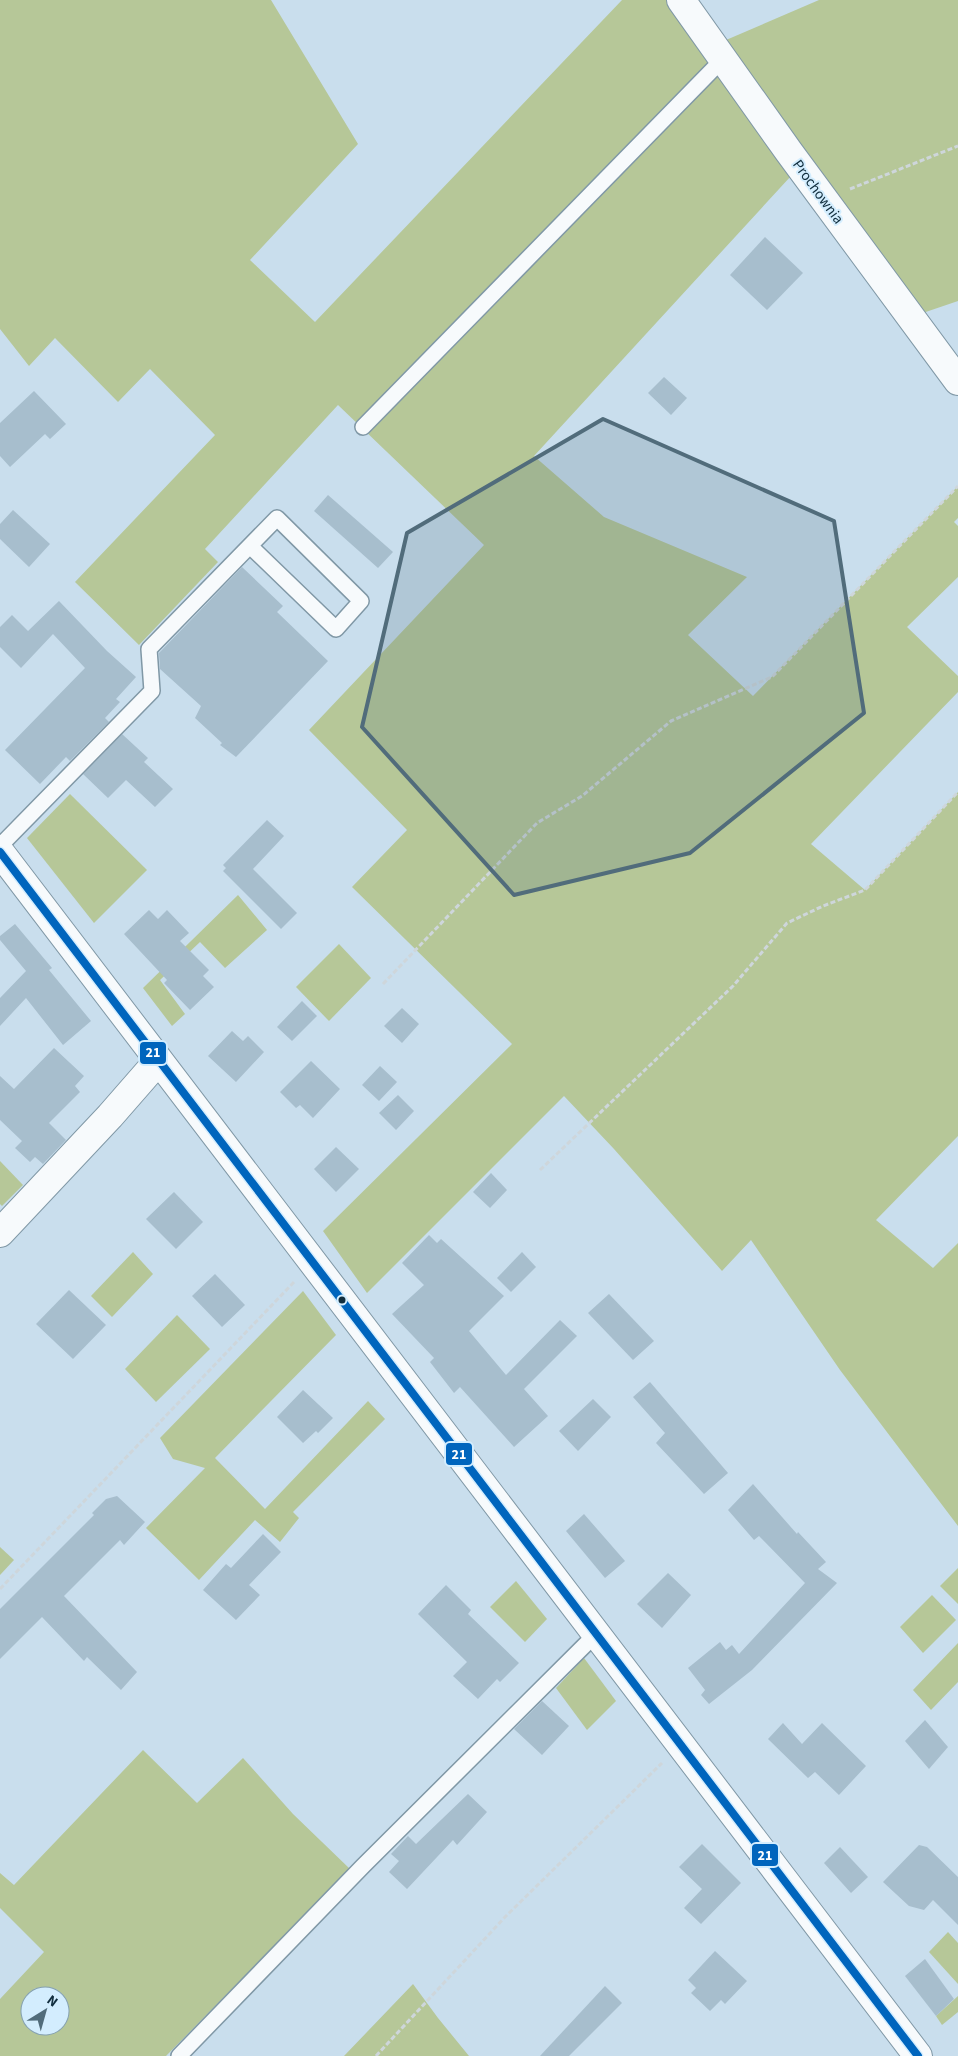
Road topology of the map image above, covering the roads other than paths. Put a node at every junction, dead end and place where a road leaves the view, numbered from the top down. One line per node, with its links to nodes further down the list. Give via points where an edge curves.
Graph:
1 (681, 0): 2 (street, Prochownia)
2 (722, 60): 3 (street, Prochownia); 4 (lane)
3 (958, 381)
4 (363, 427)
5 (250, 546): 5 (lane, via 277,518 361,601 336,629); 6 (lane, via 149,649 152,691)
6 (0, 846)
7 (0, 852): 8 (street)
8 (158, 1061): 9 (street); 10 (street)
9 (0, 1233)
10 (595, 1635): 11 (lane, via 363,1866); 12 (street)
11 (180, 2056)
12 (918, 2056)

